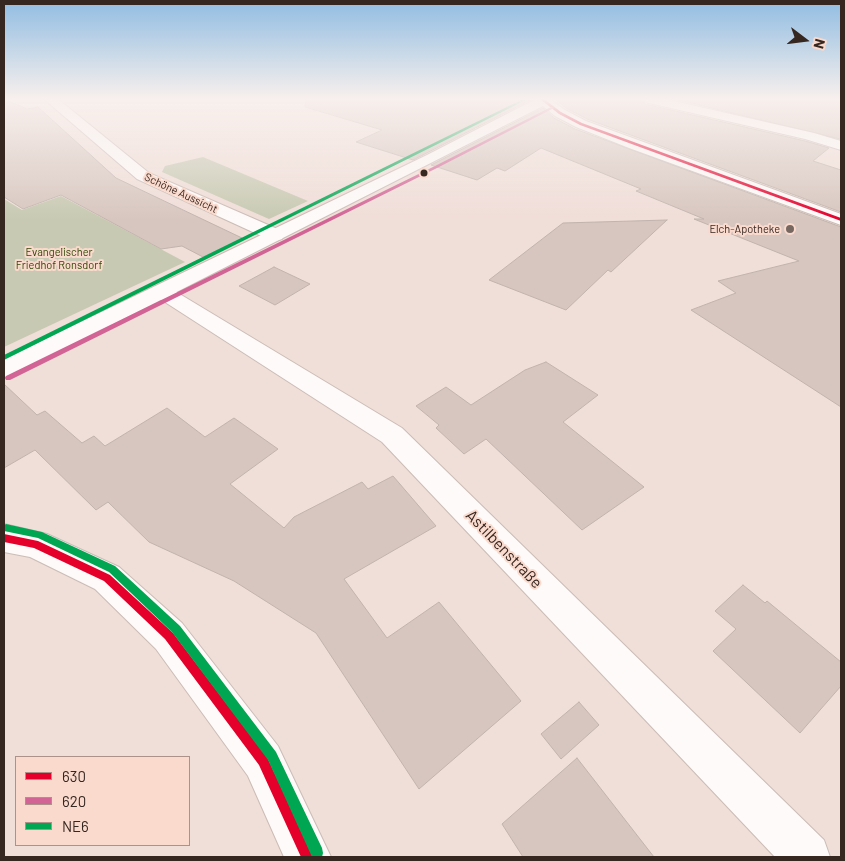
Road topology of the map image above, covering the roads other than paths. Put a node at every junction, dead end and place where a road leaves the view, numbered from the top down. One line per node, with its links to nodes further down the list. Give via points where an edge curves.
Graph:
1 (99, 139): 7 (street, Schöne Aussicht, via 143,176)
2 (469, 139): 7 (street)
3 (619, 139): 6 (street)
4 (819, 139): 5 (street)
5 (841, 146)
6 (841, 220)
7 (275, 235): 8 (street)
8 (161, 291): 9 (street); 12 (street, Astilbenstraße, via 392,435)
9 (4, 369)
10 (4, 538): 11 (street, via 34,544 107,578 169,636 264,761)
11 (308, 857)
12 (807, 857)

